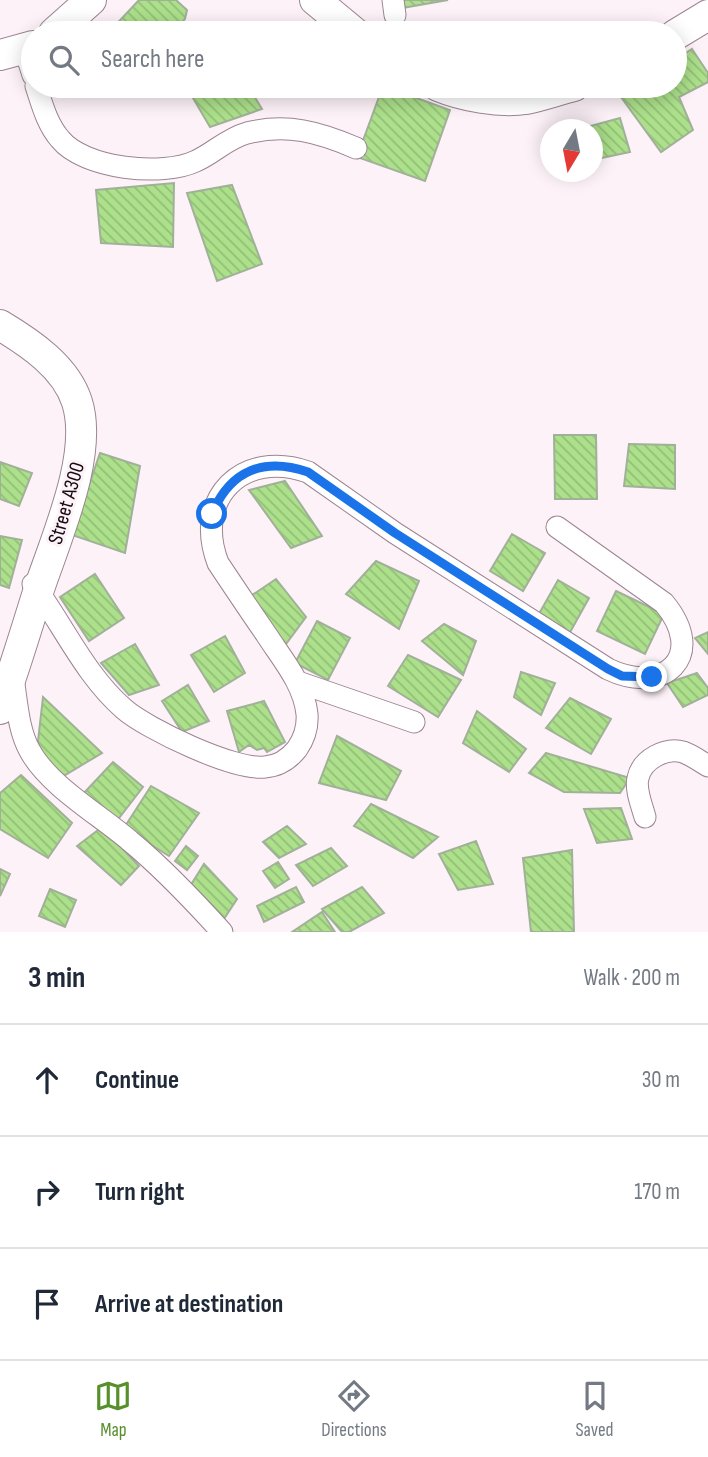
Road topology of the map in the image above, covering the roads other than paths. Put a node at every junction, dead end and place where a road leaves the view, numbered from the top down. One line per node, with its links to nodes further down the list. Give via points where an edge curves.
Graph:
1 (91, 0): 4 (street)
2 (315, 0): 5 (street)
3 (708, 15): 6 (street)
4 (67, 21)
5 (340, 21)
6 (687, 28)
7 (40, 98): 10 (street, via 61,140 73,151 104,163 177,167 247,133 289,129 323,134)
8 (509, 98): 9 (street)
9 (528, 98)
10 (356, 148)
11 (0, 324): 14 (street, Street A300, via 26,341 69,383 83,429 73,481)
12 (0, 344): 14 (street, Street A300, via 19,356 49,390 66,436)
13 (557, 527): 16 (street, via 664,603 682,636 683,649 674,668 662,674 622,676 395,533 308,472 275,464 243,474 229,485 212,514 212,548)
14 (34, 585): 15 (street, Street A300); 16 (street, via 105,692 125,710 164,736 237,763 259,767 292,755 306,730)
15 (6, 664): 17 (street, Street A300); 21 (street, via 23,738 47,774 175,880)
16 (298, 682): 18 (street)
17 (0, 709)
18 (414, 722)
19 (708, 766): 20 (street, via 683,752 653,757 638,779)
20 (645, 817)
21 (222, 932)

